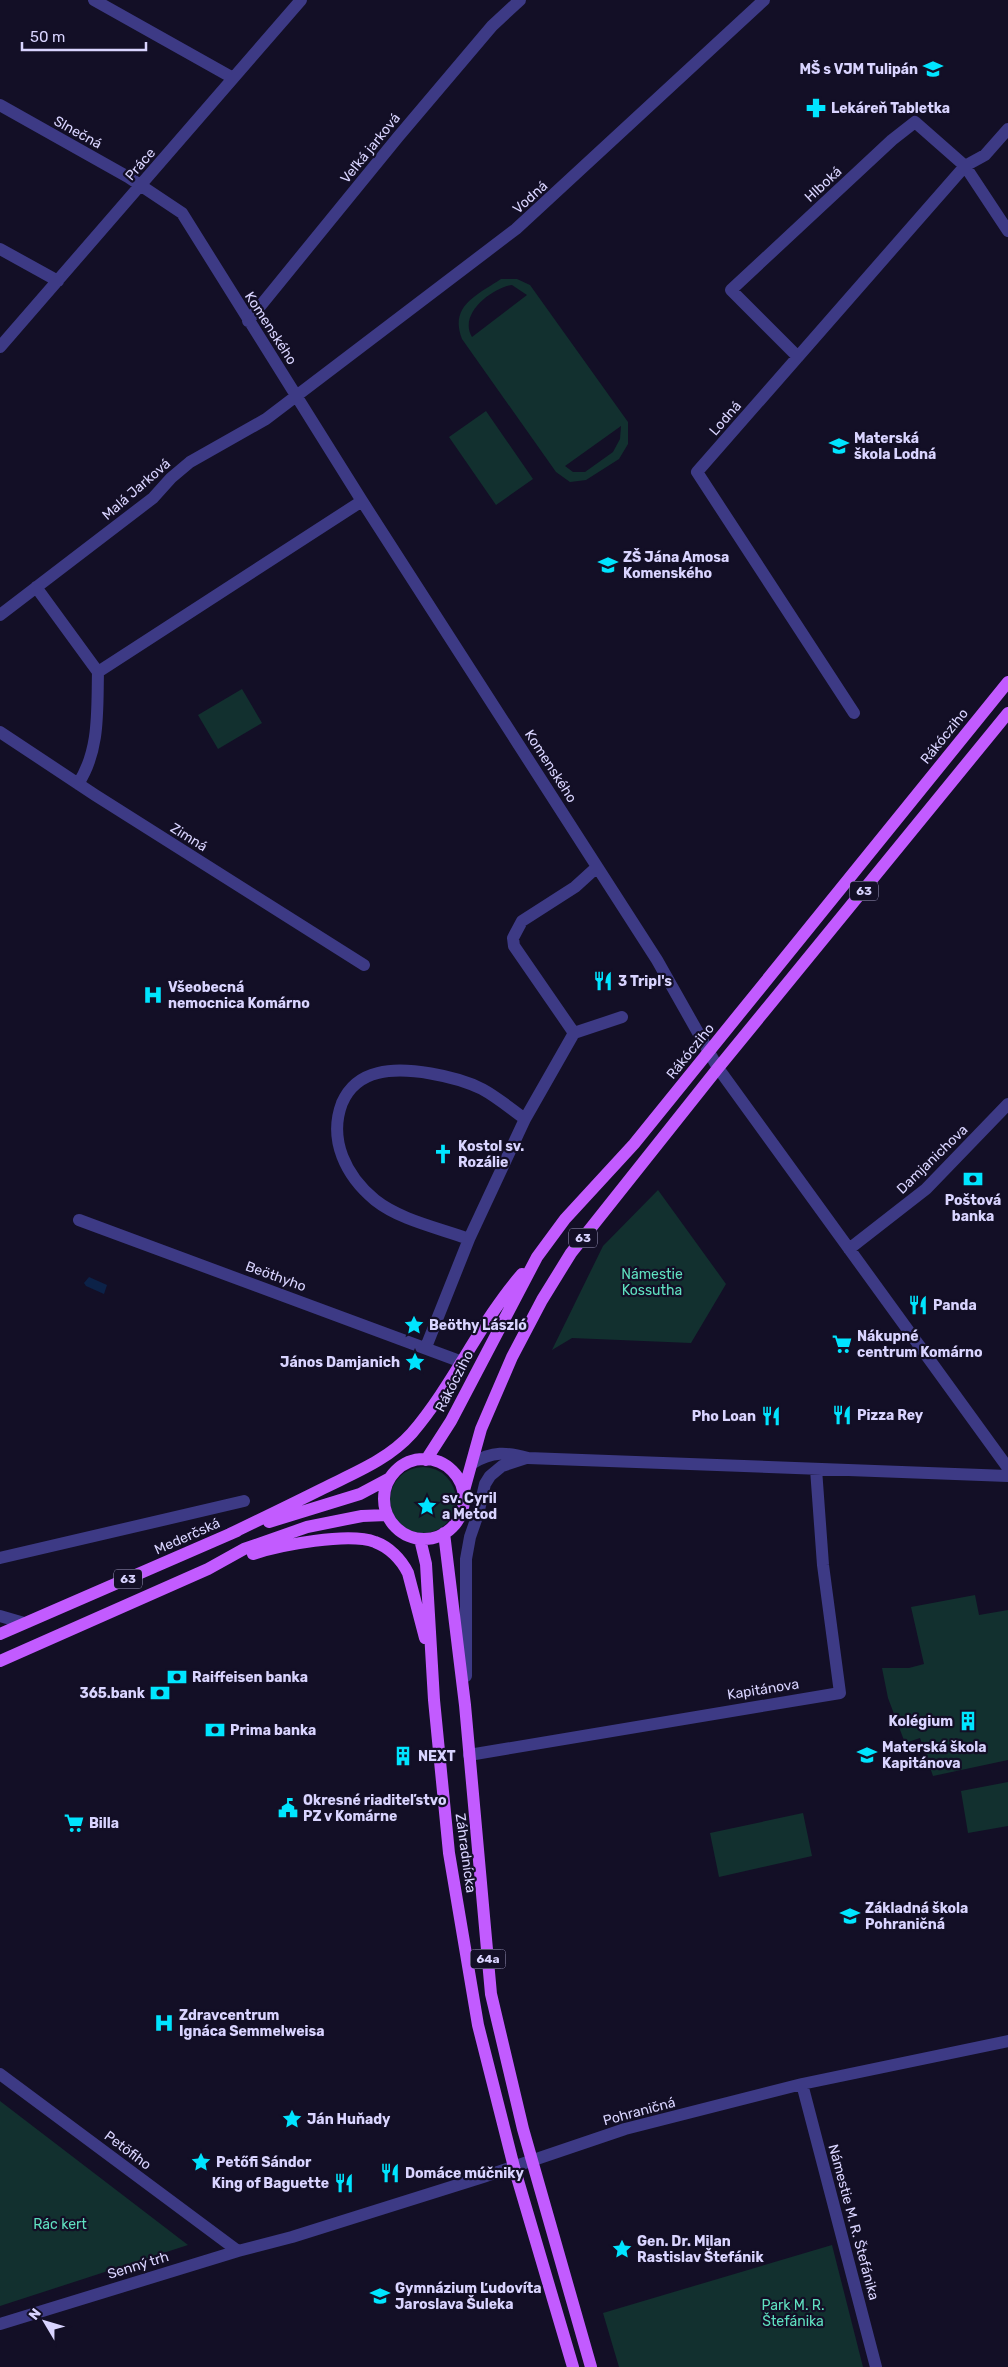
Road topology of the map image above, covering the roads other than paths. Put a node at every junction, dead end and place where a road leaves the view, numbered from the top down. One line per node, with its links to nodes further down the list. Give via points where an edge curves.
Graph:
1 (94, 0): 5 (street)
2 (301, 0): 5 (street, Práce)
3 (520, 0): 13 (street, Veľká jarková, via 492,26)
4 (764, 0): 16 (street, Vodná, via 537,211)
5 (233, 78): 9 (street, Práce)
6 (0, 106): 9 (street, Slnečná)
7 (1008, 129): 8 (street, via 985,155)
8 (965, 166): 10 (street); 15 (street, Lodná); 15 (street, Hlboká, via 915,122 731,290)
9 (141, 185): 12 (street, Práce); 13 (street, Komenského, via 182,213)
10 (1008, 232)
11 (0, 249): 12 (street)
12 (58, 281): 14 (street, Práce)
13 (248, 321): 16 (street, Komenského)
14 (0, 347)
15 (798, 357): 22 (street, Lodná, via 697,472)
16 (297, 395): 17 (street, Komenského); 18 (street, Malá Jarková, via 266,419 190,462 153,498)
17 (362, 501): 20 (street); 26 (street, Komenského)
18 (36, 588): 19 (street, Malá Jarková); 20 (street)
19 (0, 614)
20 (98, 672): 25 (street, via 96,738 88,770)
21 (1008, 682): 30 (main road, Rákócziho / 63)
22 (854, 713)
23 (1008, 713): 31 (main road, 63)
24 (0, 732): 25 (street, Zimná)
25 (78, 784): 27 (street, Zimná)
26 (597, 867): 29 (street, via 575,886 522,921 513,938 514,946); 30 (street, Komenského, via 657,960)
27 (364, 964)
28 (622, 1017): 29 (street)
29 (574, 1033): 33 (street)
30 (709, 1051): 31 (street); 37 (main road, Rákócziho / 63)
31 (718, 1068): 36 (street); 42 (main road, 63, via 571,1253 512,1357 481,1429)
32 (1008, 1104): 36 (street, Damjanichova, via 926,1189)
33 (525, 1119): 35 (street); 35 (street, via 483,1089 419,1072 394,1071 370,1075 358,1081 345,1097 336,1128 340,1153 352,1175 389,1209)
34 (79, 1220): 38 (street, Beöthyho)
35 (469, 1239): 38 (street)
36 (849, 1249): 43 (street)
37 (537, 1257): 39 (main road, 63, via 509,1289); 41 (main road, Rákócziho / 63, via 451,1421)
38 (426, 1347): 39 (street, Beöthyho)
39 (462, 1362): 51 (main road, 63, via 412,1433 394,1450 367,1467)
40 (528, 1458): 42 (street, via 499,1453); 44 (street); 60 (street, via 502,1466 490,1476 468,1547)
41 (426, 1460): 46 (main road, 63, via 403,1465); 47 (main road, via 451,1470)
42 (473, 1464): 47 (main road, 63)
43 (1008, 1468)
44 (816, 1469): 45 (street); 61 (street, Kapitánova, via 823,1565 840,1693)
45 (1008, 1476)
46 (390, 1478): 49 (main road, via 384,1496); 51 (main road, Mederčská / 63, via 360,1494)
47 (463, 1494): 50 (main road, 63, via 458,1519)
48 (244, 1501): 53 (street, Mederčská)
49 (387, 1515): 52 (main road, via 400,1532); 54 (main road, 63, via 362,1516 307,1527 244,1549)
50 (444, 1533): 52 (main road); 60 (main road, Záhradnícka / 64a)
51 (230, 1534): 56 (main road, Mederčská / 63)
52 (420, 1539): 59 (main road, Záhradnícka / 64a, via 426,1564)
53 (0, 1558)
54 (208, 1569): 58 (main road, 63); 59 (main road, via 263,1551 327,1539 358,1538 390,1550 408,1573 425,1638)
55 (0, 1616): 56 (street)
56 (24, 1623): 57 (main road, Mederčská / 63)
57 (0, 1634)
58 (0, 1661)
59 (434, 1700): 66 (main road, Záhradnícka / 64a, via 449,1853 475,2006)
60 (465, 1705): 61 (main road, Záhradnícka / 64a)
61 (469, 1754): 65 (main road, Záhradnícka / 64a, via 491,1994)
62 (1008, 2041): 64 (street, Pohraničná)
63 (0, 2074): 68 (street, Petöfiho)
64 (802, 2084): 65 (street, Pohraničná, via 625,2129); 72 (street, Námestie M. R. Štefánika)
65 (531, 2160): 66 (street, Pohraničná); 71 (main road, 64a)
66 (514, 2167): 67 (street, Pohraničná); 70 (main road, 64a)
67 (285, 2239): 68 (street, Senný trh)
68 (238, 2251): 69 (street, Senný trh)
69 (0, 2324)
70 (573, 2367)
71 (591, 2367)
72 (876, 2367)

